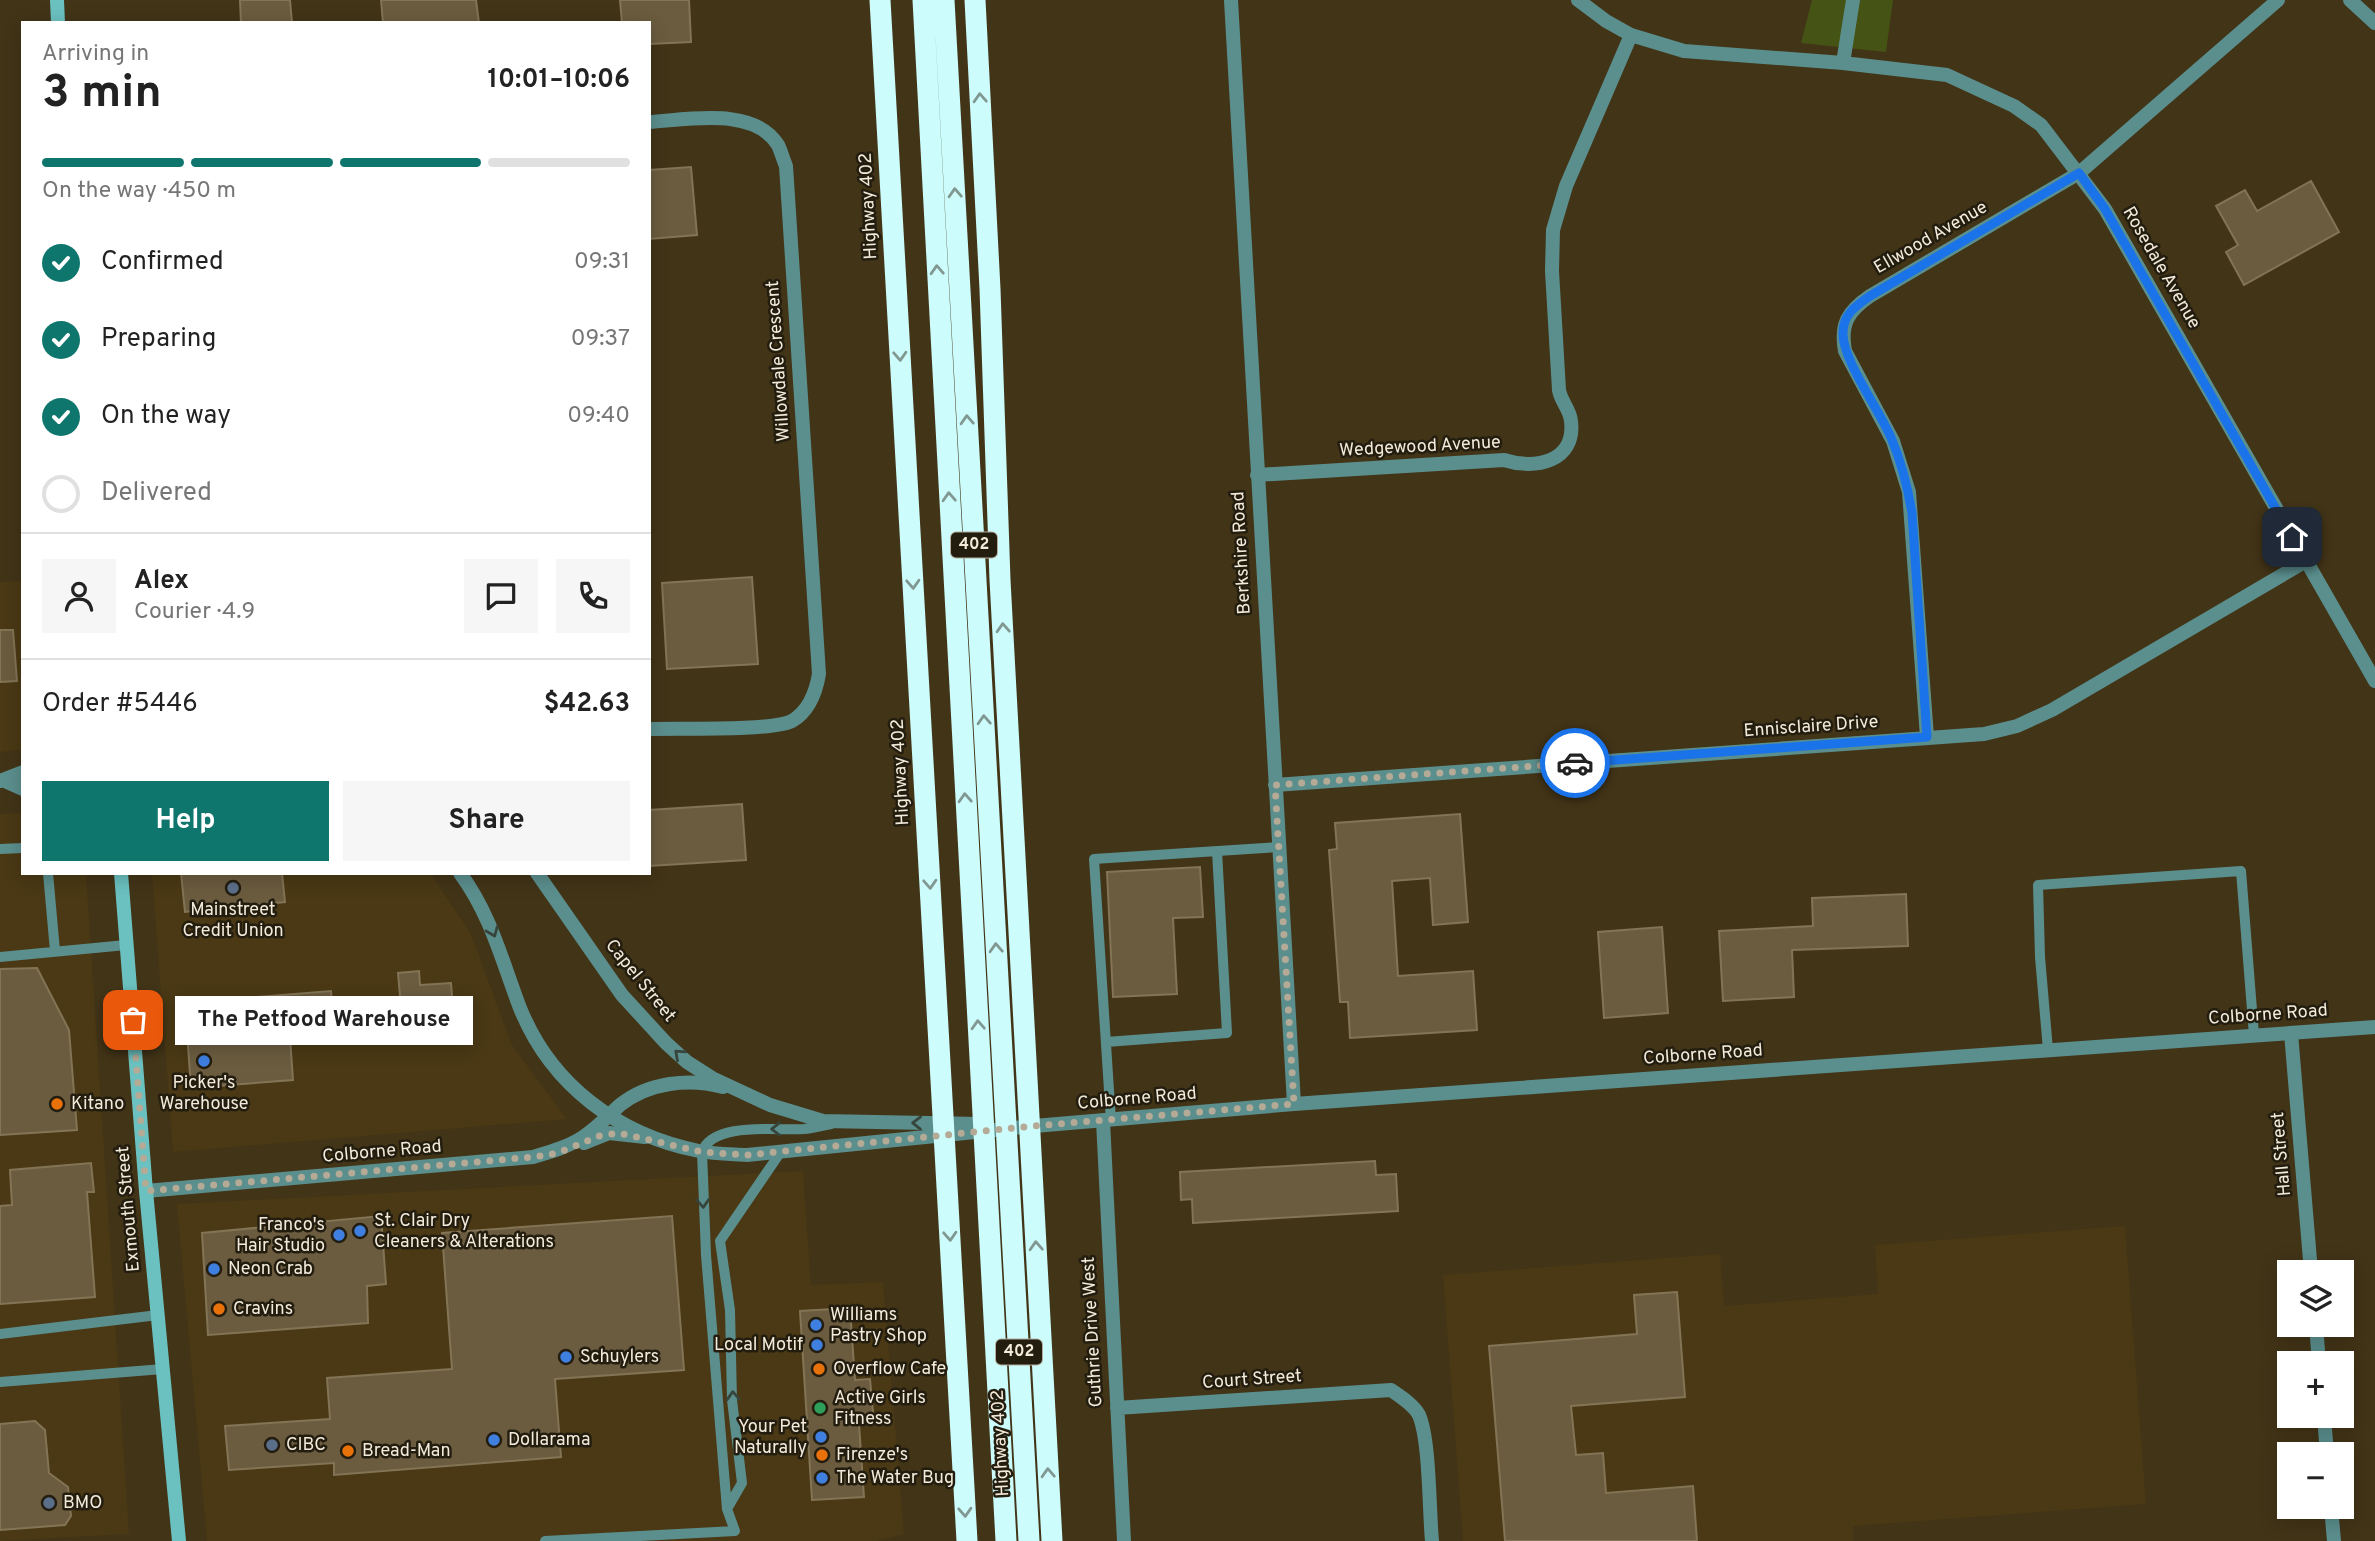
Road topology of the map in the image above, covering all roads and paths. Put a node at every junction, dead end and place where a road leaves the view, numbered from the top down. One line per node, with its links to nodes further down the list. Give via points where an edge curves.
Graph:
1 (57, 0): 12 (main road)
2 (874, 0): 16 (highway)
3 (880, 0): 16 (highway, Highway 402)
4 (923, 0): 67 (highway, one-way to 4)
5 (944, 0): 68 (highway, Highway 402 / 402, one-way to 5)
6 (975, 0): 69 (highway, one-way to 6, via 1000,580)
7 (1231, 0): 19 (street, Berkshire Road)
8 (1578, 0): 14 (street, Rosedale Avenue)
9 (1853, 0): 15 (street)
10 (2278, 0): 18 (street, Ellwood Avenue)
11 (2350, 0): 13 (street)
12 (58, 21)
13 (2375, 23)
14 (1631, 35): 15 (street, Rosedale Avenue, via 1684,51); 19 (street, Wedgewood Avenue, via 1566,186 1553,230 1559,390 1572,422 1562,452 1534,466 1504,460)
15 (1843, 63): 18 (street, Rosedale Avenue, via 1947,75 2014,106 2041,125)
16 (885, 93): 66 (highway, Highway 402, one-way to 66)
17 (651, 122): 22 (street, Willowdale Crescent, via 747,122 778,144 786,166 819,674 816,695 792,721 769,726)
18 (2079, 173): 20 (street, Rosedale Avenue, via 2105,209); 23 (street, Ellwood Avenue, via 1870,296 1847,314 1843,326 1845,351 1892,440 1909,492)
19 (1257, 475): 26 (street, Berkshire Road)
20 (2306, 561): 21 (street, Rosedale Avenue); 23 (street, Ennisclaire Drive, via 2034,719 1984,734)
21 (2375, 681)
22 (651, 729)
23 (1927, 737): 26 (street, Ennisclaire Drive)
24 (21, 773): 25 (street)
25 (2, 781): 27 (street)
26 (1275, 785): 28 (street, Berkshire Road)
27 (21, 788)
28 (1278, 847): 31 (lane); 45 (street, Berkshire Road)
29 (21, 848): 30 (lane)
30 (0, 849)
31 (1217, 851): 42 (lane, via 1227,1033); 42 (lane, via 1094,859)
32 (48, 875): 37 (lane)
33 (121, 875): 36 (main road, Exmouth Street)
34 (461, 875): 46 (street, one-way to 46, via 490,923 541,1051 573,1089)
35 (538, 875): 44 (street, Capel Street, one-way to 35, via 687,1062 644,1020)
36 (127, 945): 37 (lane); 54 (main road, Exmouth Street)
37 (55, 951): 38 (lane)
38 (0, 957)
39 (2375, 1027): 40 (street, Colborne Road)
40 (2291, 1033): 41 (street, Colborne Road); 55 (street, Hall Street)
41 (2254, 1035): 43 (street, Colborne Road); 43 (lane, via 2241,871 2038,885)
42 (1106, 1042): 47 (lane)
43 (2048, 1050): 45 (street, Colborne Road)
44 (737, 1090): 46 (street, Colborne Road, via 699,1082 656,1087 631,1098); 48 (street, Colborne Road, via 796,1115)
45 (1294, 1104): 47 (street, Colborne Road)
46 (609, 1116): 50 (street, Colborne Road); 53 (street, Colborne Road, via 569,1145)
47 (1107, 1121): 49 (street, Colborne Road); 60 (street, Guthrie Drive West)
48 (844, 1122): 49 (street, Colborne Road, one-way to 48); 51 (lane, one-way to 51, via 804,1129 729,1132 709,1140)
49 (1034, 1126): 52 (street, Colborne Road)
50 (665, 1142): 51 (street, Colborne Road); 53 (street, via 609,1133 570,1150)
51 (702, 1152): 52 (street, Colborne Road); 61 (lane, one-way to 61)
52 (780, 1153): 61 (lane, one-way to 52, via 741,1483 732,1400 730,1310 720,1241)
53 (533, 1157): 54 (street, Colborne Road)
54 (146, 1191): 56 (main road, Exmouth Street)
55 (2310, 1260)
56 (158, 1315): 57 (lane); 58 (main road, Exmouth Street)
57 (0, 1334)
58 (163, 1369): 59 (lane); 64 (main road, Exmouth Street)
59 (0, 1382)
60 (1117, 1408): 70 (street, Guthrie Drive West); 71 (street, Court Street, via 1391,1391 1419,1413)
61 (727, 1509): 63 (lane, via 735,1531)
62 (2333, 1519): 72 (street)
63 (569, 1540): 65 (lane)
64 (179, 1541)
65 (545, 1541)
66 (967, 1541)
67 (1006, 1541)
68 (1029, 1541)
69 (1052, 1541)
70 (1124, 1541)
71 (1432, 1541)
72 (2334, 1541)

